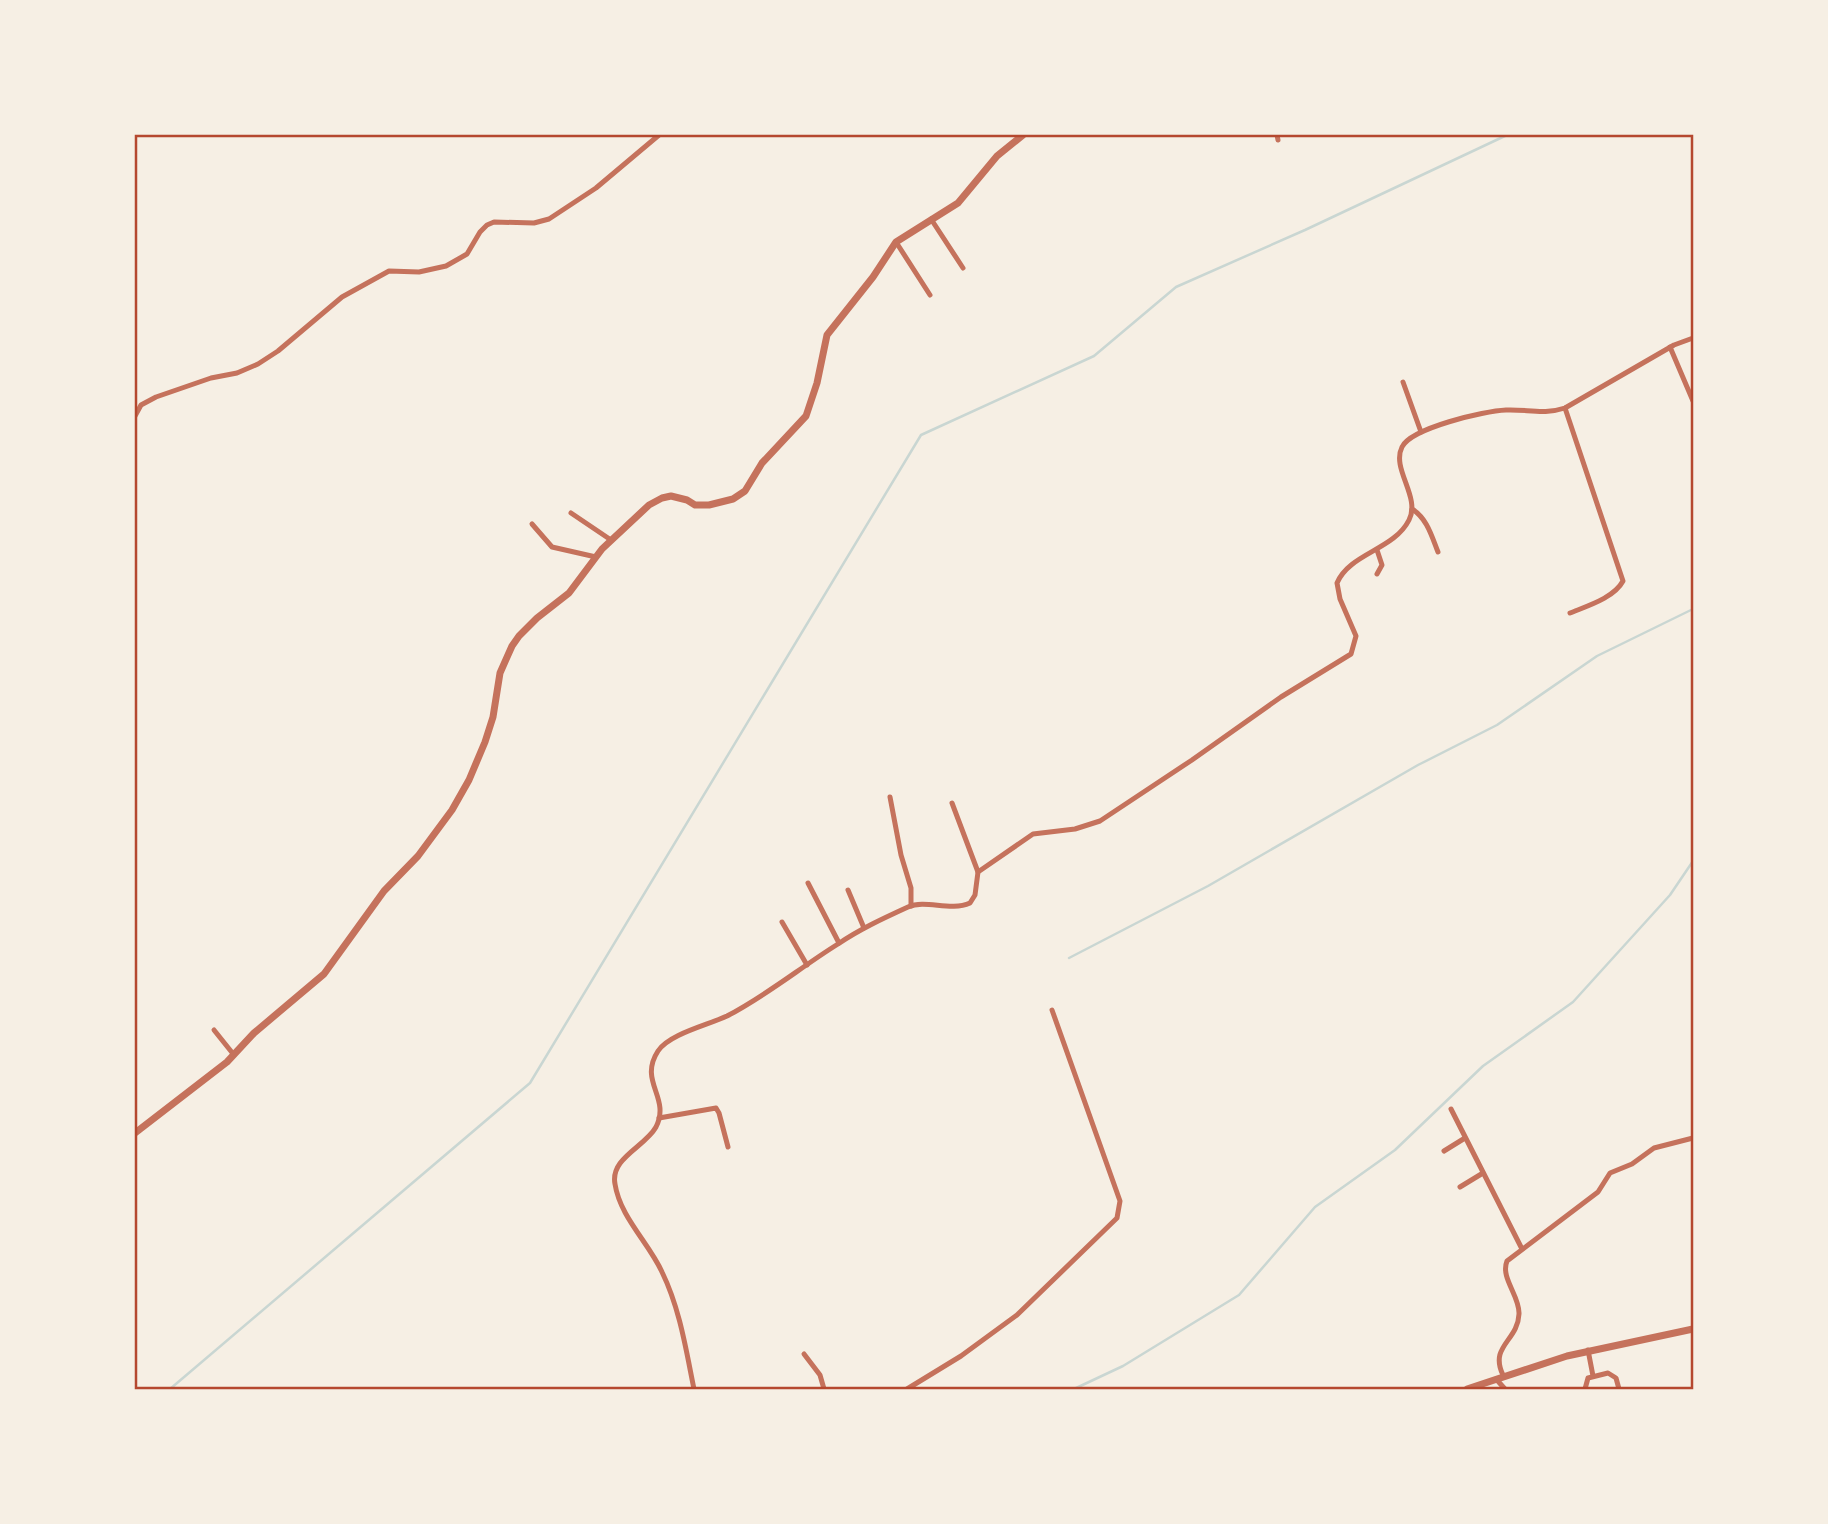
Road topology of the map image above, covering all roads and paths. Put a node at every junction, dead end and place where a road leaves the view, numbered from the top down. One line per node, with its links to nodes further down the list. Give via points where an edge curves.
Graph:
1 (659, 135): 12 (street, via 596,188 550,219 494,222 480,232 467,254 453,262 427,271 389,271 342,297 258,364 156,397 141,405)
2 (1023, 135): 3 (street, via 1002,150 958,203)
3 (931, 219): 4 (street); 5 (street)
4 (896, 242): 6 (street); 17 (street, via 827,335 806,416 762,463 745,491 704,506 679,497 662,498)
5 (962, 268)
6 (930, 295)
7 (1693, 338): 8 (street)
8 (1670, 347): 10 (street); 11 (street)
9 (1403, 382): 13 (street)
10 (1693, 401)
11 (1564, 408): 13 (street, via 1547,413 1501,410); 22 (street, via 1623,581 1607,596)
12 (135, 416)
13 (1421, 432): 14 (street, via 1407,440 1400,452)
14 (1412, 509): 18 (street, via 1403,529); 19 (street, via 1425,522)
15 (571, 513): 17 (street)
16 (531, 524): 20 (street, via 552,547)
17 (611, 540): 20 (street)
18 (1377, 550): 21 (street, via 1382,565); 25 (street, via 1346,569 1337,583 1356,636 1351,654 1281,696 1100,821 1033,834)
19 (1438, 552)
20 (596, 556): 35 (street, via 569,593 512,646 500,673 485,742 443,825 384,891 324,974)
21 (1377, 573)
22 (1570, 613)
23 (890, 797): 28 (street)
24 (952, 803): 25 (street)
25 (978, 872): 28 (street, via 970,902)
26 (808, 883): 31 (street)
27 (848, 890): 30 (street)
28 (911, 906): 30 (street)
29 (782, 922): 32 (street)
30 (864, 928): 31 (street)
31 (839, 943): 32 (street)
32 (807, 965): 37 (street, via 737,1011 664,1043 650,1068)
33 (1052, 1010): 51 (street, via 1120,1200 1117,1219 1017,1315)
34 (214, 1030): 35 (street)
35 (234, 1055): 38 (street)
36 (1451, 1109): 39 (street)
37 (659, 1118): 41 (street, via 716,1108); 52 (street, via 650,1136 618,1165 614,1181 623,1208 662,1271 680,1321)
38 (135, 1133)
39 (1465, 1138): 42 (street); 43 (street)
40 (1693, 1138): 45 (street, via 1654,1148 1610,1173 1598,1192)
41 (727, 1147)
42 (1444, 1151)
43 (1483, 1173): 44 (street); 45 (street)
44 (1460, 1187)
45 (1522, 1249): 50 (street, via 1505,1265 1519,1314 1499,1357)
46 (1693, 1329): 47 (street)
47 (1588, 1350): 49 (street); 50 (street)
48 (804, 1354): 53 (street)
49 (1593, 1376): 58 (street); 59 (street, via 1613,1374)
50 (1500, 1377): 56 (street); 57 (street)
51 (916, 1383): 54 (street); 55 (street)
52 (694, 1389)
53 (824, 1389)
54 (907, 1389)
55 (921, 1389)
56 (1467, 1389)
57 (1505, 1389)
58 (1585, 1389)
59 (1619, 1389)

